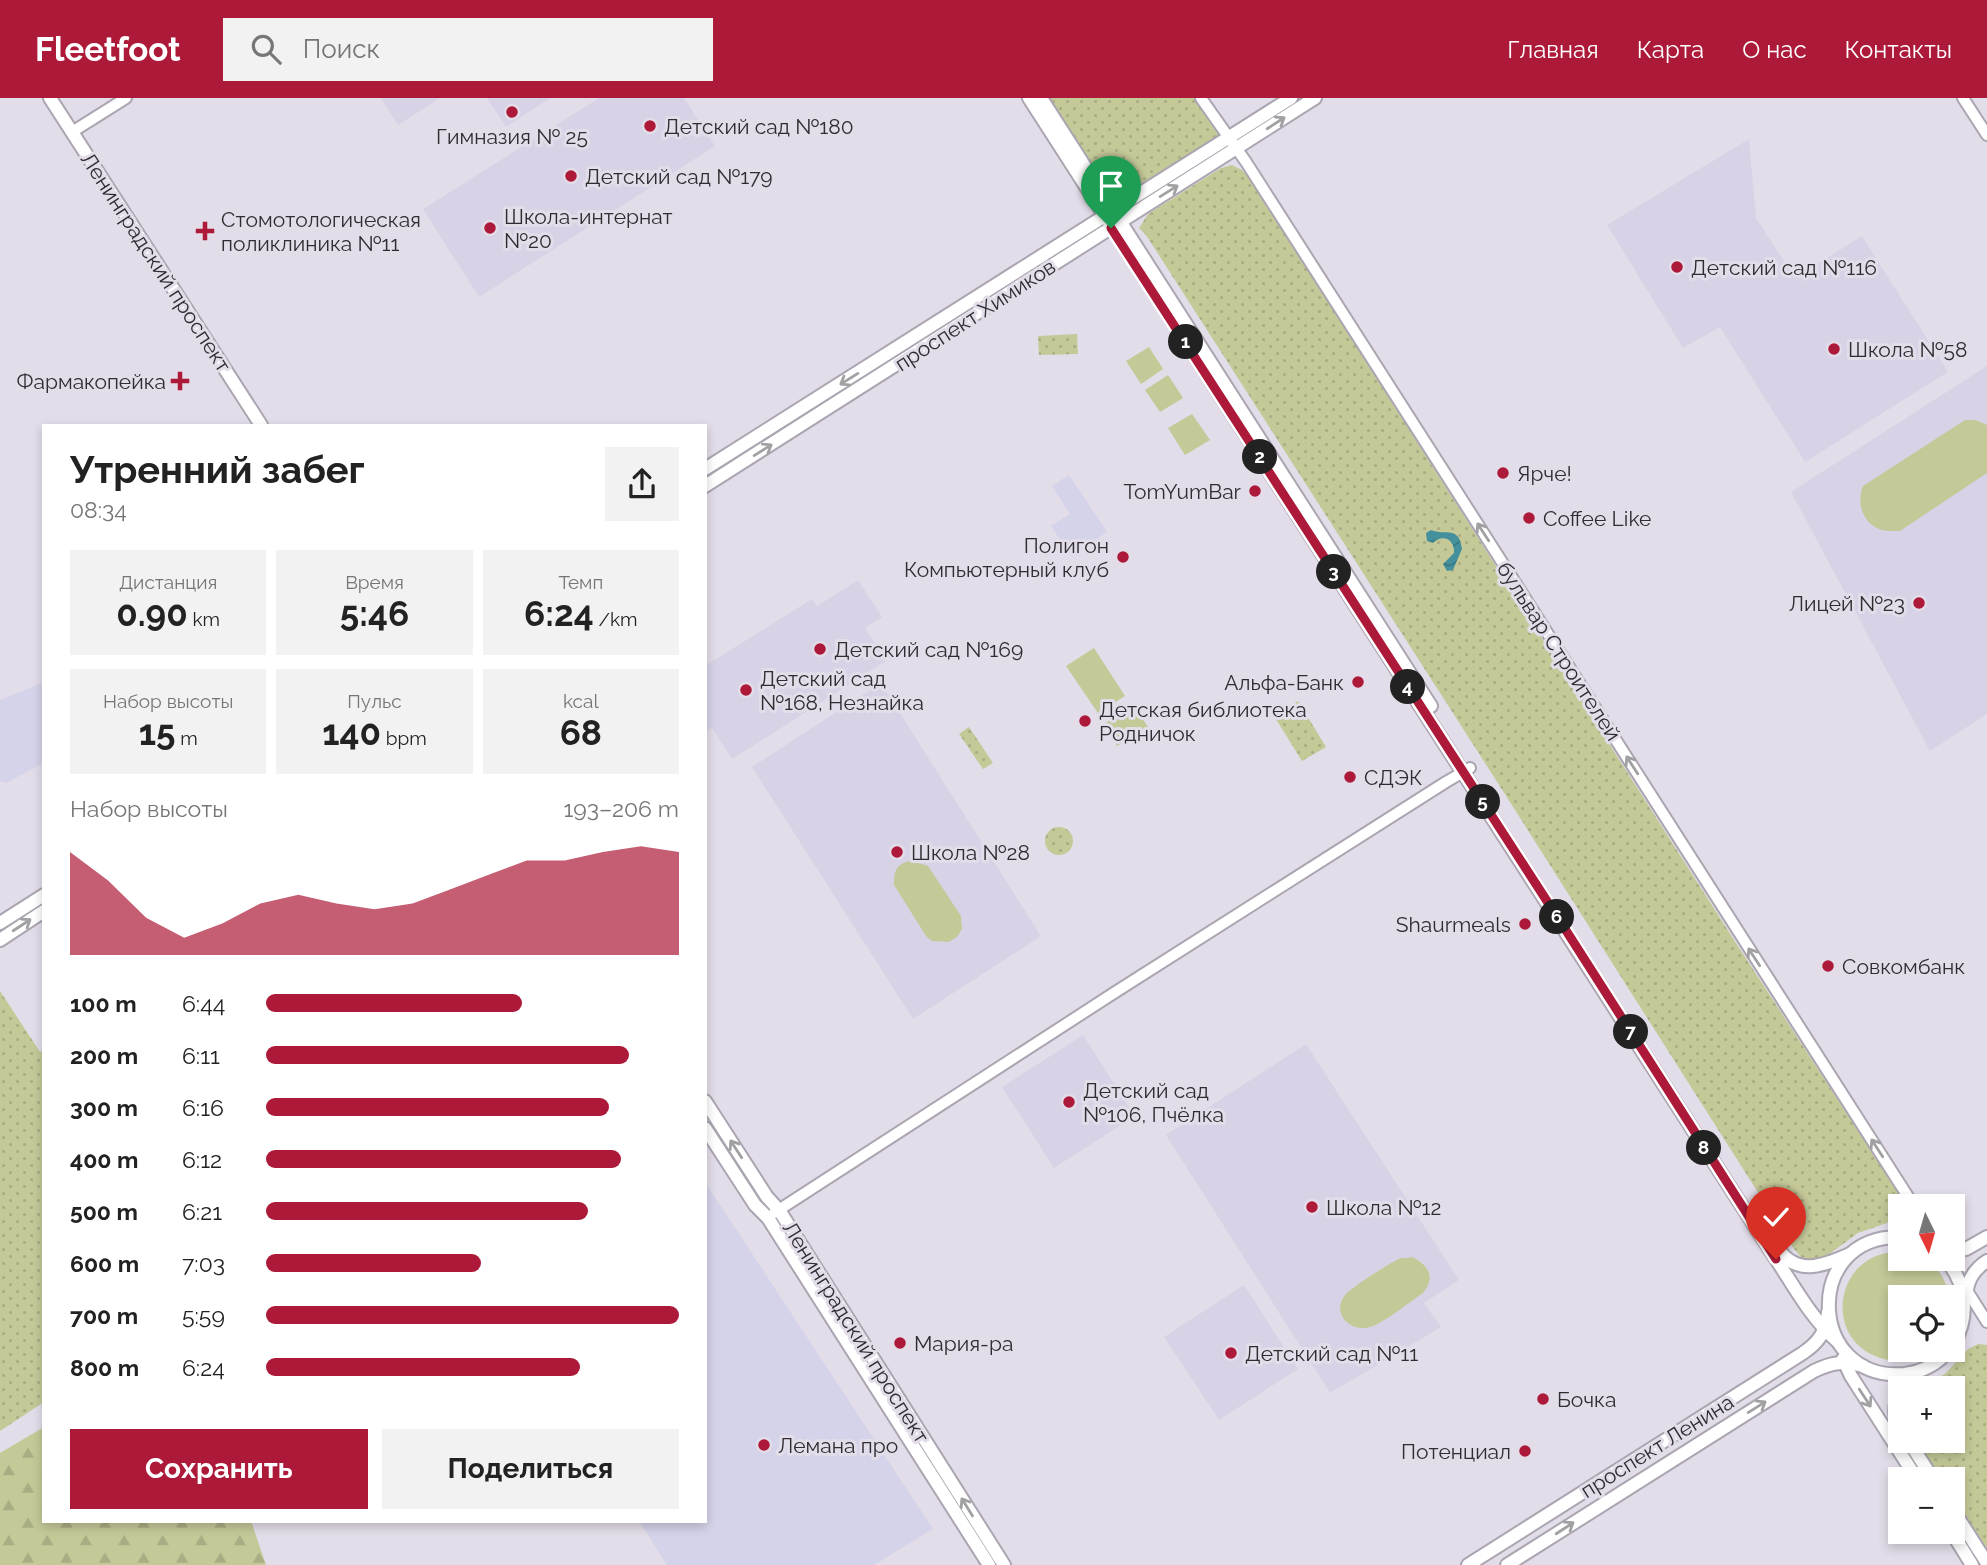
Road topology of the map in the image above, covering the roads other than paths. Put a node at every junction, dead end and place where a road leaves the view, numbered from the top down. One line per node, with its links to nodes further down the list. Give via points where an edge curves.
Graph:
1 (51, 98): 9 (main road, Ленинградский проспект)
2 (126, 98): 9 (street)
3 (1029, 98): 12 (main road)
4 (1041, 98): 12 (main road)
5 (1201, 98): 11 (street, бульвар Строителей)
6 (1291, 98): 11 (main road, проспект Химиков)
7 (1315, 98): 11 (main road, проспект Химиков, one-way to 7)
8 (1964, 98): 10 (street)
9 (72, 132): 13 (main road, Ленинградский проспект)
10 (1987, 135)
11 (1233, 143): 12 (main road, проспект Химиков); 23 (street, бульвар Строителей, one-way to 11)
12 (1112, 219): 14 (main road, проспект Химиков, one-way to 14); 15 (main road, проспект Химиков, one-way to 12); 16 (main road)
13 (260, 424)
14 (707, 468)
15 (707, 485)
16 (1467, 770): 24 (street); 28 (main road, via 1782,1256 1794,1265 1806,1266); 37 (main road)
17 (42, 896): 19 (main road)
18 (42, 912): 20 (main road, one-way to 18)
19 (0, 923)
20 (0, 940)
21 (707, 1104): 24 (main road, Ленинградский проспект, one-way to 21, via 767,1197)
22 (707, 1131): 24 (main road, Ленинградский проспект, via 755,1205)
23 (1906, 1194)
24 (773, 1214): 48 (main road, Ленинградский проспект); 49 (main road, Ленинградский проспект, one-way to 24)
25 (1987, 1237): 27 (main road)
26 (1888, 1239): 28 (main road, via 1872,1241)
27 (1965, 1249)
28 (1850, 1254): 35 (main road, via 1831,1284)
29 (1987, 1261): 33 (main road, via 1971,1276)
30 (1954, 1271): 31 (main road)
31 (1958, 1278): 32 (main road); 33 (street)
32 (1960, 1285)
33 (1966, 1289): 34 (main road); 36 (street)
34 (1965, 1305)
35 (1828, 1312): 37 (main road); 38 (main road)
36 (1987, 1322)
37 (1825, 1330): 38 (main road); 50 (main road, проспект Ленина, via 1803,1353)
38 (1838, 1343): 39 (main road); 41 (main road)
39 (1844, 1362): 41 (main road); 44 (main road, one-way to 44); 51 (main road, проспект Ленина, one-way to 39, via 1814,1371)
40 (1938, 1362): 42 (main road)
41 (1863, 1366): 42 (main road, via 1884,1373)
42 (1919, 1371): 43 (main road)
43 (1914, 1376)
44 (1909, 1467)
45 (1965, 1529): 47 (main road)
46 (1959, 1544): 52 (main road)
47 (1987, 1563)
48 (989, 1565)
49 (1004, 1565)
50 (1468, 1565)
51 (1507, 1565)
52 (1972, 1565)

